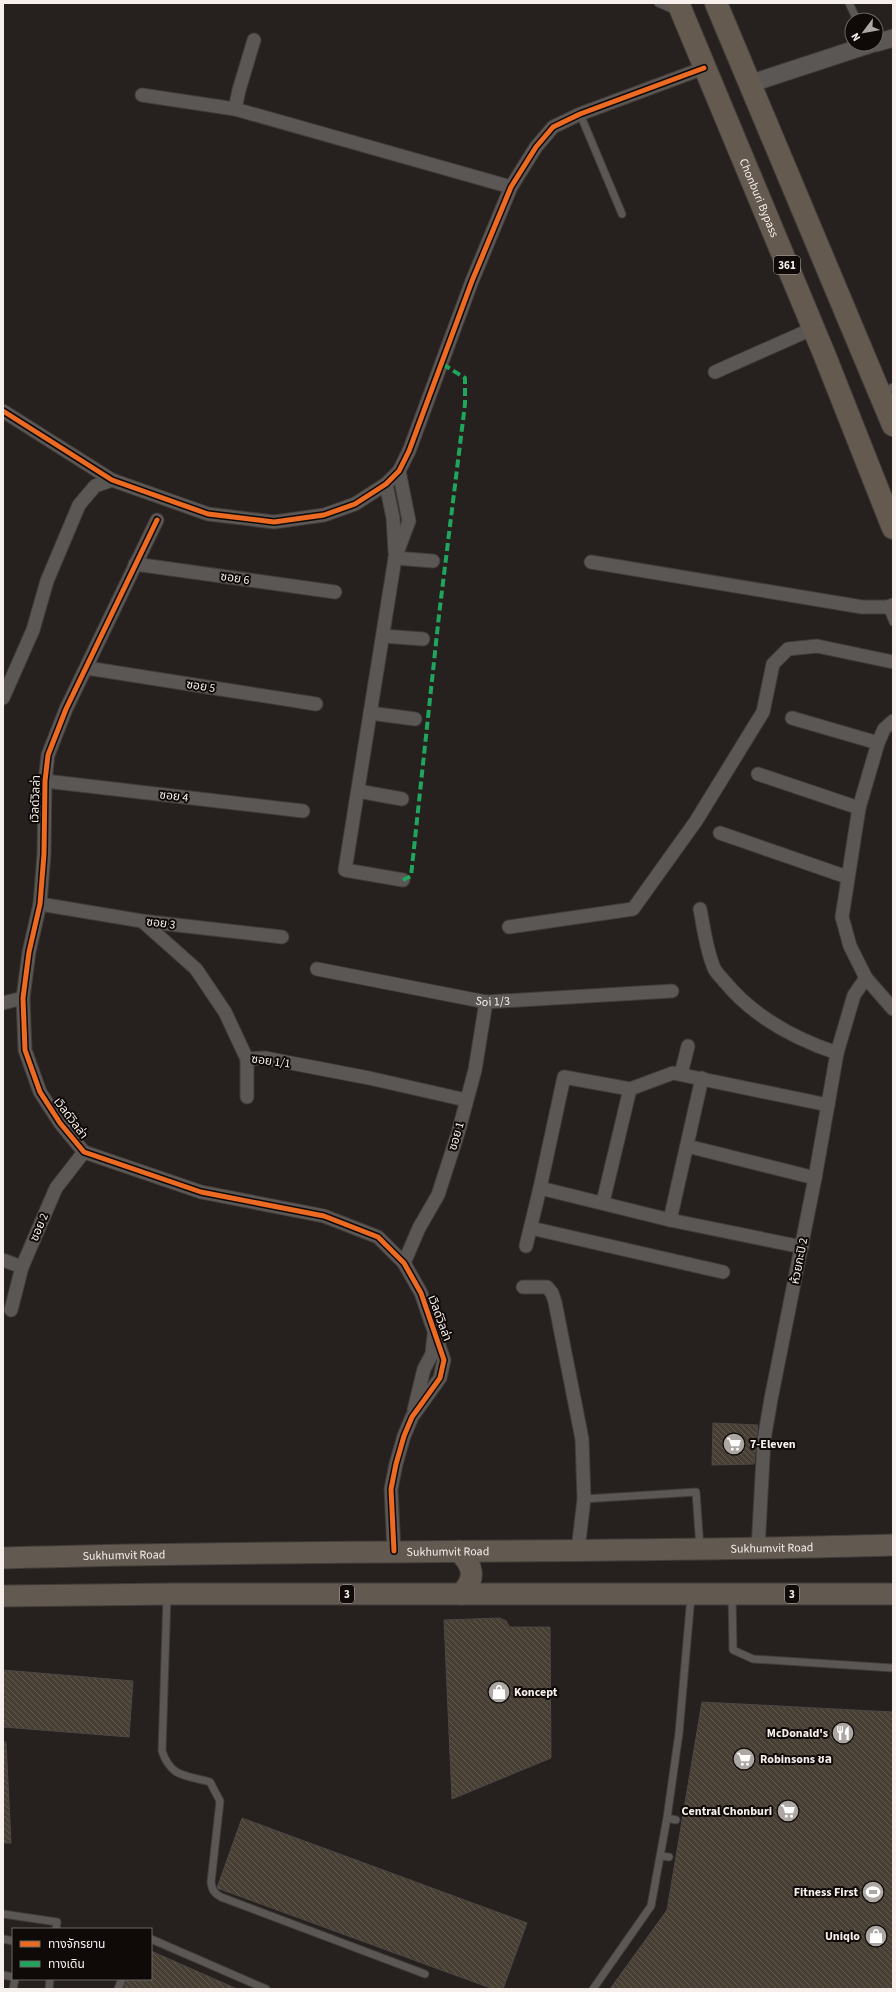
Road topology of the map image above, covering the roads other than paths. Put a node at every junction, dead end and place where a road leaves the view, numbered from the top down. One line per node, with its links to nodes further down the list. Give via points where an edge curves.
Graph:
1 (658, 3): 3 (lane)
2 (716, 3): 7 (highway)
3 (680, 8): 6 (highway, Chonburi Bypass / 361)
4 (254, 40): 9 (street)
5 (844, 51): 7 (street)
6 (704, 68): 10 (street); 13 (highway, Chonburi Bypass / 361)
7 (749, 84): 15 (highway)
8 (142, 95): 9 (street)
9 (235, 110): 11 (street)
10 (580, 114): 11 (street, via 553,127 536,147); 12 (lane)
11 (511, 187): 18 (street)
12 (622, 214)
13 (814, 328): 14 (street); 22 (highway, Chonburi Bypass / 361)
14 (714, 372)
15 (886, 390): 17 (highway)
16 (3, 411): 19 (street)
17 (893, 425)
18 (399, 471): 20 (street); 23 (street, via 409,521)
19 (112, 480): 20 (street, via 208,514 274,522 324,515 355,504); 34 (street, via 95,486 79,505 47,581 33,630)
20 (386, 484): 23 (street, via 393,518)
21 (158, 520): 26 (street, เวิลด์วิลล่า)
22 (893, 528)
23 (396, 558): 24 (street); 30 (street)
24 (433, 561)
25 (591, 562): 28 (street, via 862,607)
26 (135, 564): 27 (street, ซอย 6); 33 (street, เวิลด์วิลล่า)
27 (335, 592)
28 (890, 606): 29 (lane)
29 (893, 622)
30 (383, 636): 31 (street); 36 (street)
31 (423, 639)
32 (893, 662): 53 (street, via 817,646 788,649 773,664 763,712 696,821 633,909)
33 (87, 668): 35 (street, ซอย 5); 42 (street, เวิลด์วิลล่า, via 66,709 48,755)
34 (3, 698)
35 (316, 704)
36 (370, 713): 38 (street); 43 (street)
37 (792, 718): 40 (street)
38 (415, 719)
39 (893, 721): 40 (street, via 884,729)
40 (878, 743): 45 (street)
41 (758, 774): 45 (street)
42 (45, 781): 46 (street, ซอย 4); 50 (street, เวิลด์วิลล่า)
43 (358, 791): 44 (street); 49 (street, via 345,870)
44 (402, 799)
45 (859, 808): 48 (street)
46 (303, 811)
47 (720, 833): 48 (street)
48 (847, 877): 56 (street, via 842,917 850,946)
49 (403, 880)
50 (40, 904): 52 (street, ซอย 3); 58 (street, เวิลด์วิลล่า, via 29,952)
51 (700, 909): 63 (street, via 714,969 736,996 790,1035)
52 (142, 921): 54 (street, ซอย 3); 64 (street, ซอย 1/1, via 196,969 225,1012)
53 (509, 927)
54 (282, 937)
55 (318, 969): 59 (street, Soi 1/3)
56 (866, 978): 61 (street); 63 (street, ห้วยกะปิ 2, via 854,995)
57 (672, 990): 59 (street, Soi 1/3)
58 (23, 998): 60 (street); 72 (street, เวิลด์วิลล่า, via 25,1050 40,1092 60,1123)
59 (486, 1002): 69 (street, ซอย 1, via 475,1070)
60 (3, 1003)
61 (893, 1009)
62 (688, 1046): 65 (street)
63 (837, 1053): 70 (street, ห้วยกะปิ 2)
64 (247, 1059): 68 (street); 69 (street, ซอย 1/1, via 265,1058)
65 (681, 1074): 66 (street); 67 (street, via 672,1073)
66 (702, 1078): 70 (street); 71 (street)
67 (630, 1089): 74 (street, via 564,1077); 75 (street)
68 (247, 1097)
69 (466, 1100): 81 (street, ซอย 1, via 438,1195 419,1228)
70 (828, 1106): 73 (street, ห้วยกะปิ 2)
71 (687, 1146): 73 (street); 76 (street)
72 (84, 1152): 81 (street, เวิลด์วิลล่า, via 201,1192 324,1216 378,1237); 82 (street, ซอย 2, via 56,1188)
73 (815, 1178): 79 (street, ห้วยกะปิ 2)
74 (540, 1188): 75 (street); 77 (street)
75 (603, 1202): 76 (street)
76 (670, 1220): 79 (street)
77 (531, 1228): 78 (street); 83 (street)
78 (526, 1246)
79 (802, 1247): 88 (street, ห้วยกะปิ 2, via 764,1440)
80 (3, 1260): 82 (street)
81 (404, 1263): 91 (street, เวิลด์วิลล่า, via 421,1293 434,1330 432,1354 424,1369 391,1489)
82 (22, 1267): 85 (street, ซอย 2)
83 (723, 1272)
84 (523, 1287): 86 (street, via 547,1287 552,1293 582,1439)
85 (11, 1310)
86 (584, 1499): 89 (street); 90 (lane, via 696,1492)
87 (893, 1545): 88 (main road, Sukhumvit Road)
88 (758, 1549): 90 (main road, Sukhumvit Road)
89 (578, 1550): 90 (main road, Sukhumvit Road); 92 (main road, Sukhumvit Road)
90 (701, 1550)
91 (394, 1551): 92 (main road, Sukhumvit Road); 93 (main road, Sukhumvit Road)
92 (459, 1551): 95 (main road, via 470,1565 472,1573 468,1587)
93 (3, 1558)
94 (167, 1594): 95 (main road, 3); 99 (main road, 3); 108 (lane, via 162,1751 174,1772 210,1782 220,1801 211,1882 215,1893)
95 (462, 1594): 96 (main road, 3)
96 (692, 1594): 97 (main road, 3); 101 (lane, via 679,1733)
97 (732, 1594): 98 (main road, 3); 100 (lane, via 733,1650 741,1655 753,1659)
98 (893, 1594)
99 (3, 1596)
100 (893, 1668)
101 (667, 1818): 102 (lane); 103 (lane)
102 (676, 1820)
103 (660, 1856): 104 (lane); 110 (lane, via 651,1906)
104 (669, 1857)
105 (3, 1914): 106 (lane, via 57,1922)
106 (56, 1928)
107 (152, 1939): 109 (lane)
108 (425, 1974)
109 (266, 1989)
110 (592, 1989)

